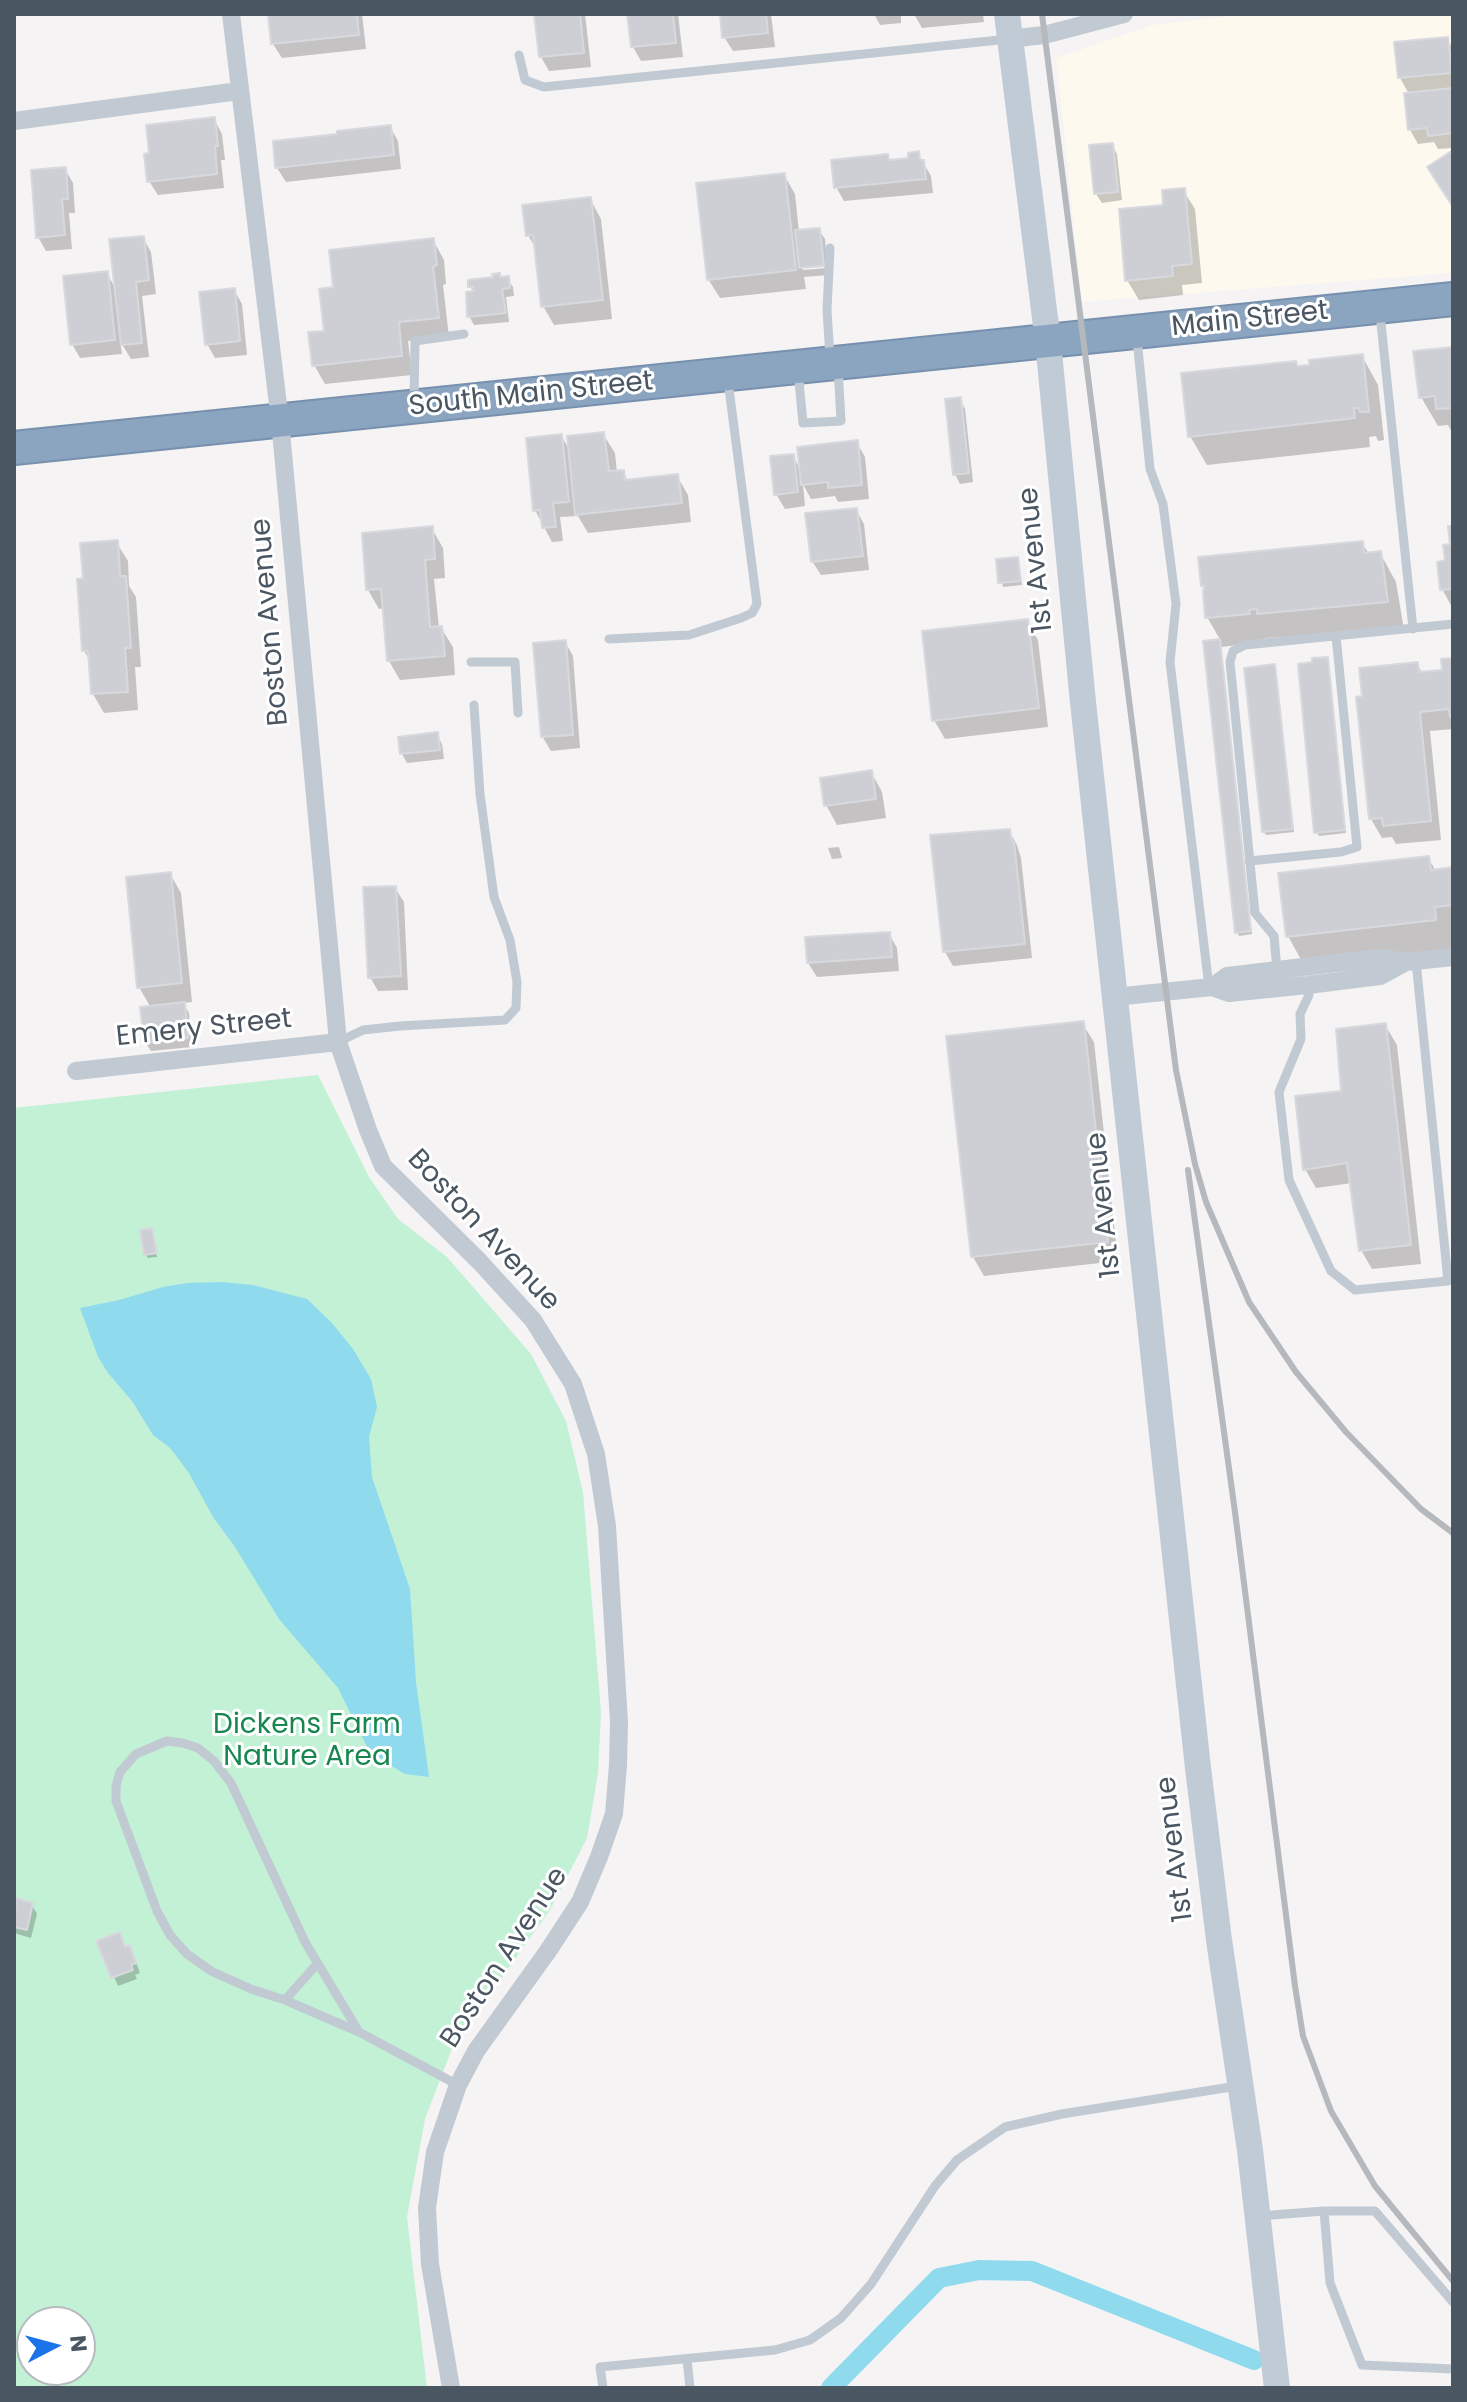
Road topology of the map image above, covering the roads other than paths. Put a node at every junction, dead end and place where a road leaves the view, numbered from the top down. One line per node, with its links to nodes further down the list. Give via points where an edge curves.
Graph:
1 (231, 14): 5 (street, Boston Avenue)
2 (1124, 14): 3 (street, via 1044,35)
3 (1008, 26): 4 (lane, via 544,87 525,80); 12 (street, 1st Avenue)
4 (519, 55)
5 (239, 91): 6 (street); 17 (street, Boston Avenue)
6 (14, 121)
7 (830, 248): 13 (lane, via 827,310)
8 (1453, 299): 9 (highway, Main Street)
9 (1379, 306): 10 (highway, Main Street); 20 (lane)
10 (1136, 331): 12 (highway, Main Street); 31 (lane, via 1150,469 1163,504 1176,604 1170,662)
11 (464, 334): 16 (lane, via 415,341)
12 (1048, 342): 13 (highway, South Main Street); 32 (street, 1st Avenue)
13 (834, 364): 14 (highway, South Main Street); 14 (lane, via 841,421 803,423)
14 (797, 367): 15 (highway, South Main Street)
15 (727, 374): 16 (highway, South Main Street); 22 (lane, via 757,604 752,613 689,635)
16 (414, 407): 17 (highway, South Main Street)
17 (280, 421): 18 (highway, South Main Street); 33 (street, Boston Avenue)
18 (14, 448)
19 (1453, 624): 20 (lane)
20 (1413, 629): 21 (lane)
21 (1336, 636): 26 (lane, via 1245,645 1233,651); 26 (lane, via 1357,847)
22 (609, 639)
23 (471, 662): 25 (lane, via 515,662)
24 (474, 705): 33 (lane, via 494,897 510,940 516,1008 505,1020 363,1030)
25 (518, 713)
26 (1249, 861): 29 (lane, via 1255,913 1274,936)
27 (1453, 957): 28 (street)
28 (1411, 962): 29 (street, via 1379,958); 30 (street, via 1380,976); 30 (lane, via 1448,1281 1355,1290 1331,1271 1289,1180 1279,1092 1301,1039 1300,1014)
29 (1277, 970): 31 (street, via 1227,976)
30 (1308, 985): 31 (street, via 1229,993)
31 (1210, 987): 32 (street)
32 (1114, 997): 39 (street, 1st Avenue, via 1204,1815)
33 (338, 1042): 34 (street, Emery Street); 38 (street, Boston Avenue, via 383,1166 533,1320 573,1384 596,1454 607,1526 619,1722 614,1814 580,1902)
34 (76, 1071)
35 (317, 1964): 36 (lane); 36 (lane, via 231,1783 214,1761 198,1748 167,1741 136,1754 120,1772 116,1801 170,1935 211,1971); 37 (lane)
36 (285, 2000): 37 (lane)
37 (359, 2032): 38 (lane)
38 (458, 2085): 45 (street, Boston Avenue, via 435,2152 427,2208 430,2264)
39 (1240, 2085): 41 (street, 1st Avenue); 43 (lane, via 1005,2127 957,2160 871,2284 841,2318 810,2340 775,2350)
40 (1324, 2211): 41 (lane); 42 (lane, via 1375,2211); 44 (lane, via 1330,2283 1362,2365)
41 (1258, 2216): 48 (street, 1st Avenue)
42 (1453, 2302)
43 (687, 2359): 46 (lane, via 600,2367); 47 (lane)
44 (1453, 2369)
45 (451, 2388)
46 (603, 2388)
47 (690, 2388)
48 (1277, 2388)

